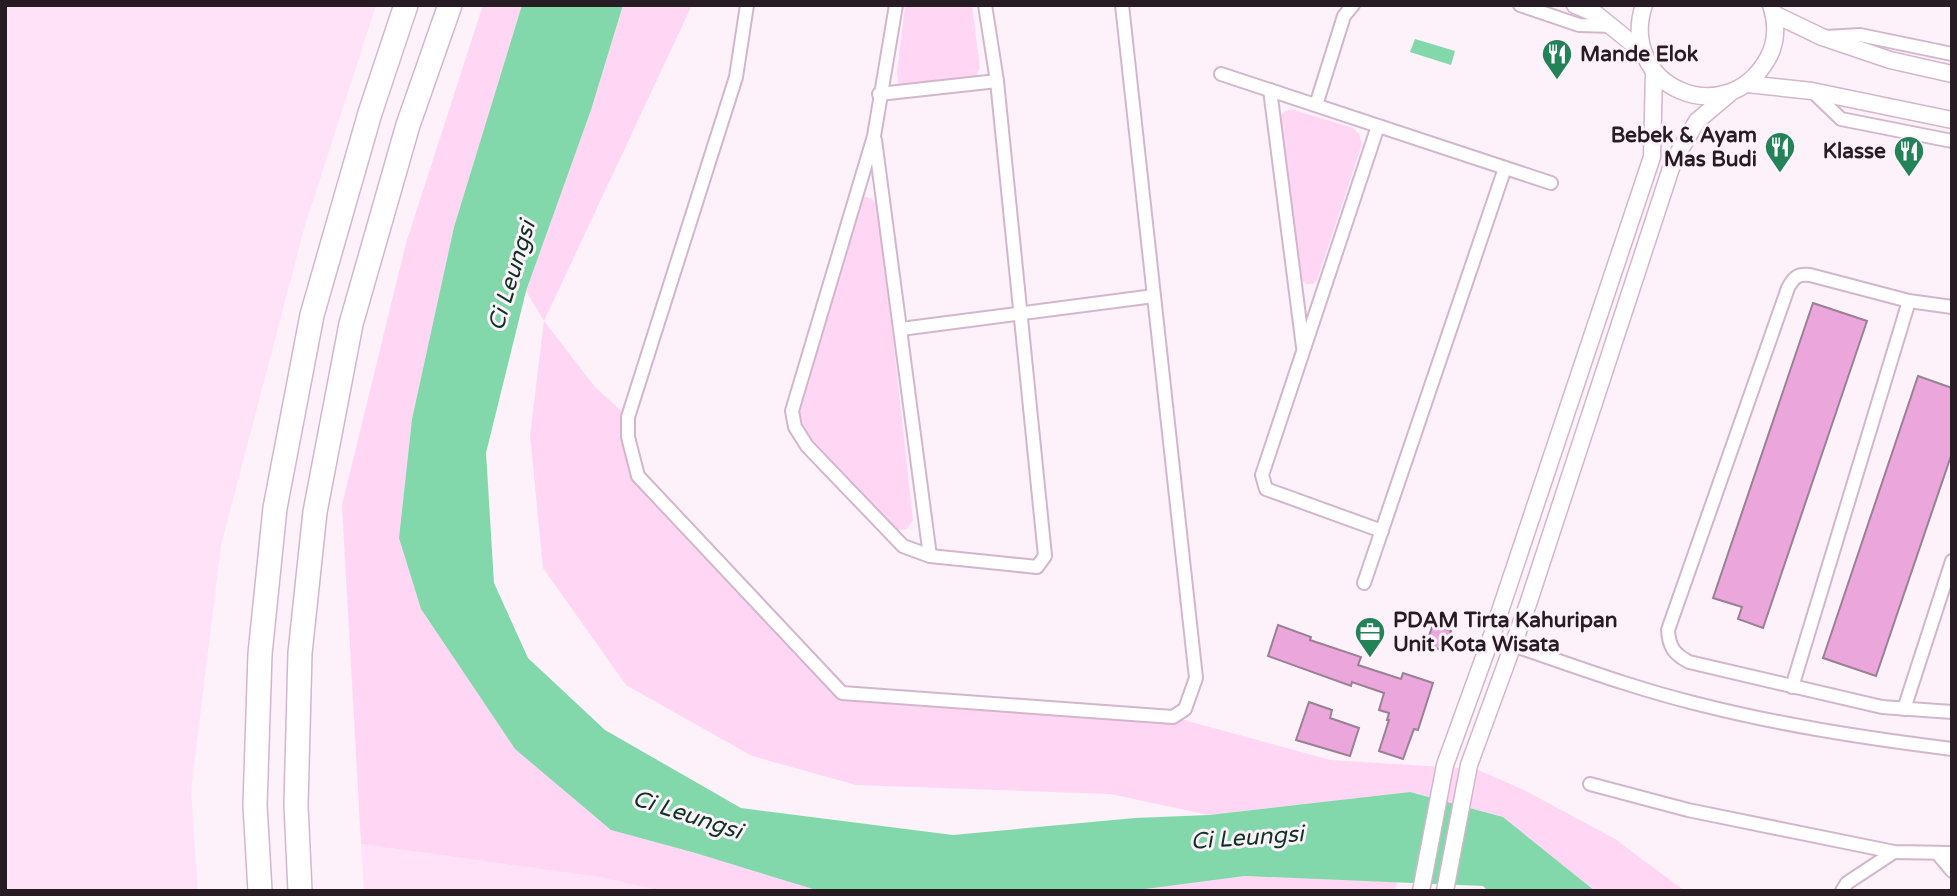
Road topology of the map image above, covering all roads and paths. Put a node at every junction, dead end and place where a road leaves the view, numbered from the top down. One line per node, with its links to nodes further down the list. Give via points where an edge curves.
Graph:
1 (406, 5): 54 (highway, via 312,315 275,508 260,654 256,805)
2 (450, 5): 55 (highway, via 408,125 351,324 315,512 300,653 296,805)
3 (747, 5): 33 (street, via 736,77 628,417 628,437 638,476 842,693 1173,717 1185,709 1196,678)
4 (896, 5): 24 (street)
5 (985, 5): 20 (street)
6 (1122, 5): 33 (street)
7 (1353, 5): 12 (street)
8 (1520, 5): 13 (street, via 1579,26)
9 (1575, 5): 13 (street)
10 (1644, 5): 15 (street, via 1639,35)
11 (1772, 9): 14 (street); 21 (street, via 1775,33 1771,53)
12 (1343, 11): 26 (street)
13 (1613, 26): 15 (street)
14 (1822, 37): 16 (street, via 1860,35); 19 (street, via 1890,60)
15 (1644, 53): 17 (street)
16 (1952, 54)
17 (1654, 72): 25 (street, via 1669,86 1688,94); 43 (street, via 1652,157)
18 (1221, 74): 22 (street)
19 (1952, 74)
20 (997, 81): 24 (street); 36 (street)
21 (1747, 84): 23 (street); 25 (street)
22 (1270, 90): 26 (street); 38 (street)
23 (1812, 91): 27 (street); 30 (street, via 1840,119)
24 (879, 94): 29 (street)
25 (1729, 94): 44 (street, via 1697,121 1673,162)
26 (1315, 105): 28 (street)
27 (1952, 120)
28 (1378, 126): 31 (street); 38 (street)
29 (874, 136): 37 (street); 40 (street, via 792,411 795,427 807,446 903,546)
30 (1952, 141)
31 (1505, 168): 32 (street); 39 (street)
32 (1551, 183)
33 (1154, 296): 36 (street)
34 (1909, 301): 35 (street); 45 (street); 45 (street, via 1810,275 1794,278 1668,630 1671,648 1689,662)
35 (1952, 307)
36 (1020, 312): 37 (street); 40 (street, via 1045,556 1037,567)
37 (901, 329): 40 (street)
38 (1303, 351): 39 (street, via 1262,475 1266,489)
39 (1382, 531): 42 (street)
40 (930, 556)
41 (1952, 561): 46 (street)
42 (1364, 583)
43 (1491, 638): 44 (street); 56 (street, via 1445,765)
44 (1513, 645): 48 (street, via 1695,704 1842,734); 57 (street, via 1469,765)
45 (1792, 687): 46 (street)
46 (1903, 709): 47 (street)
47 (1952, 712)
48 (1952, 749)
49 (1590, 784): 50 (street, via 1688,810)
50 (1894, 852): 51 (street); 58 (street)
51 (1937, 853): 52 (street); 53 (street)
52 (1952, 853)
53 (1952, 871)
54 (260, 891)
55 (300, 891)
56 (1421, 891)
57 (1445, 891)
58 (1842, 891)

